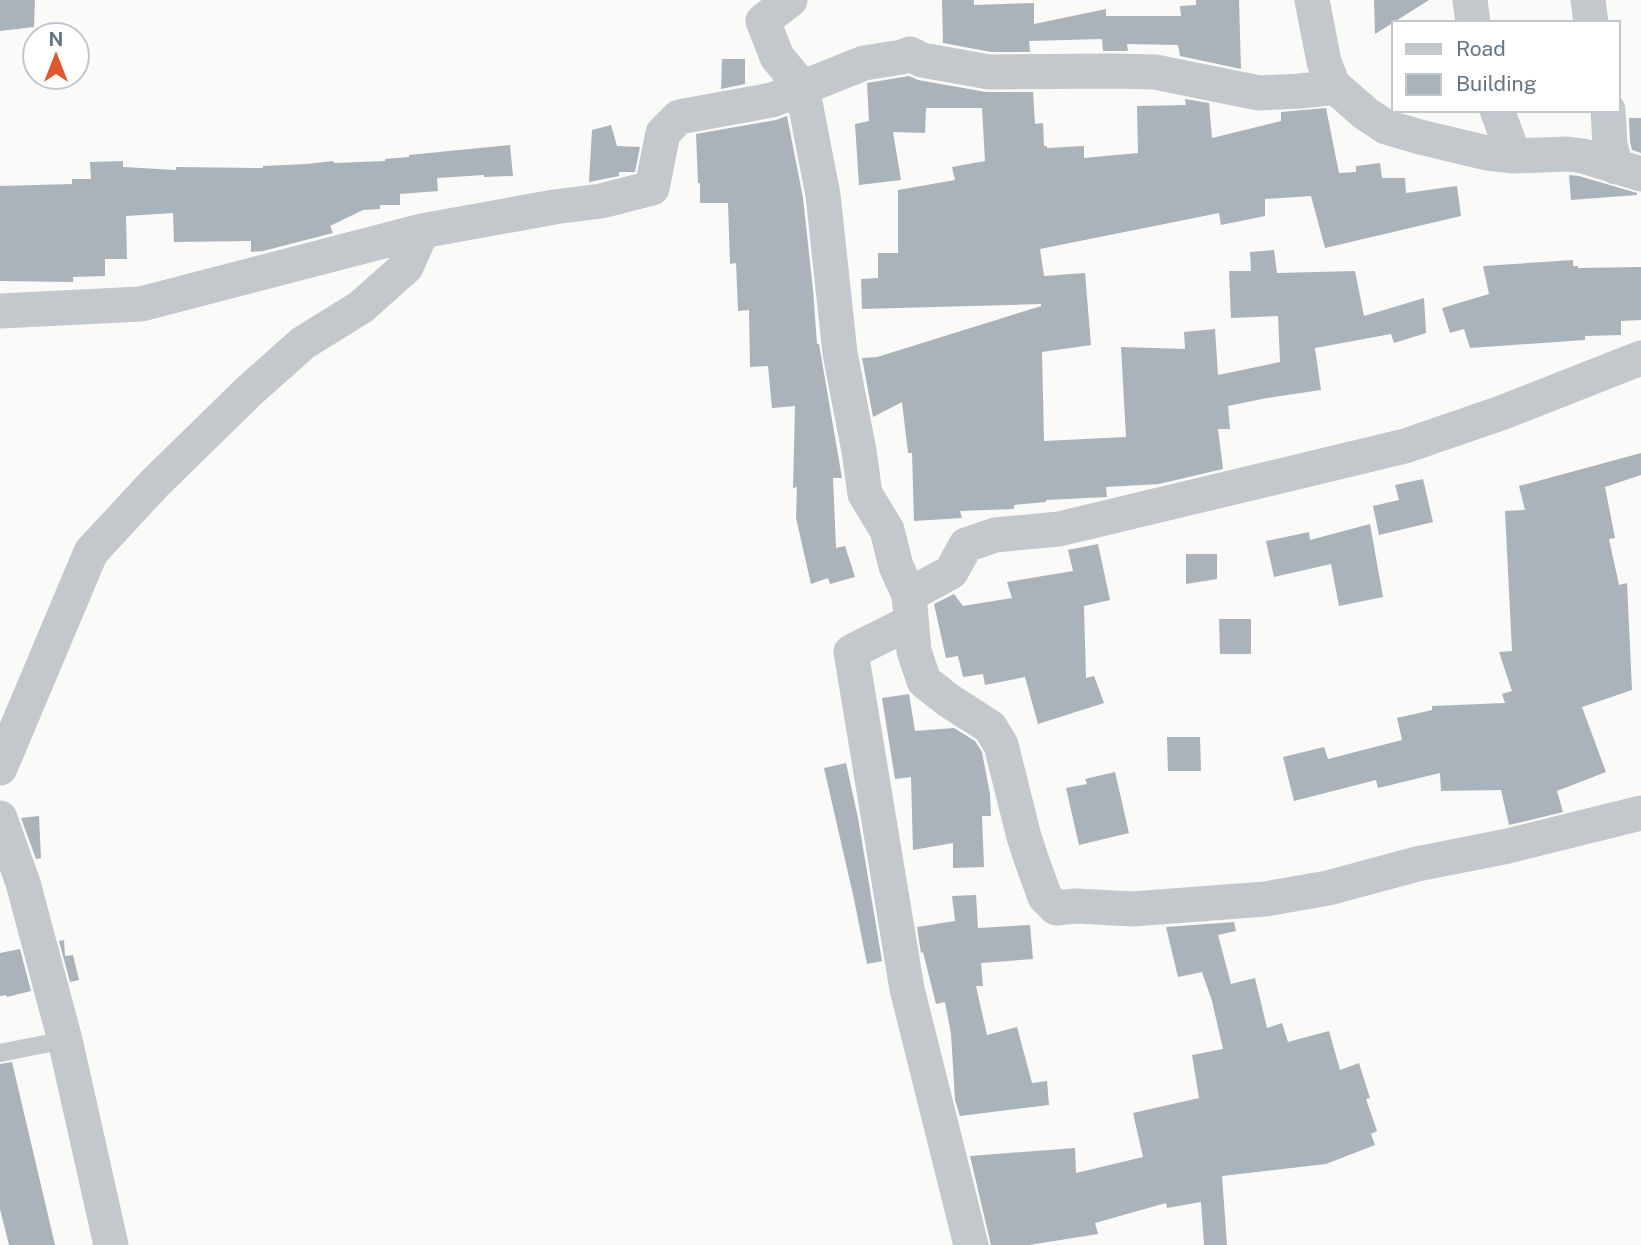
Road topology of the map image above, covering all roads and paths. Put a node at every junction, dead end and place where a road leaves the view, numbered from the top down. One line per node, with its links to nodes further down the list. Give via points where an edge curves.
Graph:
1 (790, 0): 8 (street, via 763,21 777,57)
2 (1312, 0): 7 (street, via 1324,62)
3 (1470, 0): 5 (street)
4 (1588, 0): 6 (street)
5 (1473, 21)
6 (1591, 21)
7 (1334, 85): 8 (street, via 1259,93 1155,72 989,72 909,54 864,63); 11 (street, via 1386,127 1463,149)
8 (802, 87): 13 (street, via 772,100 679,117 663,133 652,188); 16 (street, via 823,195 840,354 865,495 887,530)
9 (1498, 112): 11 (street)
10 (1608, 112): 12 (street, via 1610,145)
11 (1514, 156): 12 (street, via 1567,154)
12 (1628, 170)
13 (422, 231): 14 (street, via 141,304); 17 (street, via 406,267 361,307 303,343 248,391 91,552)
14 (0, 311)
15 (1641, 358): 16 (street, via 1405,446 1059,529 995,535 966,545 951,572)
16 (910, 608): 18 (street, via 914,651 924,681 990,727 1001,745 1033,864 1045,897 1056,908 1133,909 1265,899); 24 (street, via 891,633 851,652 907,989)
17 (0, 768)
18 (1641, 813)
19 (0, 818): 20 (street)
20 (12, 885): 21 (street)
21 (65, 1040): 22 (lane); 23 (street)
22 (0, 1053)
23 (111, 1245)
24 (971, 1245)

